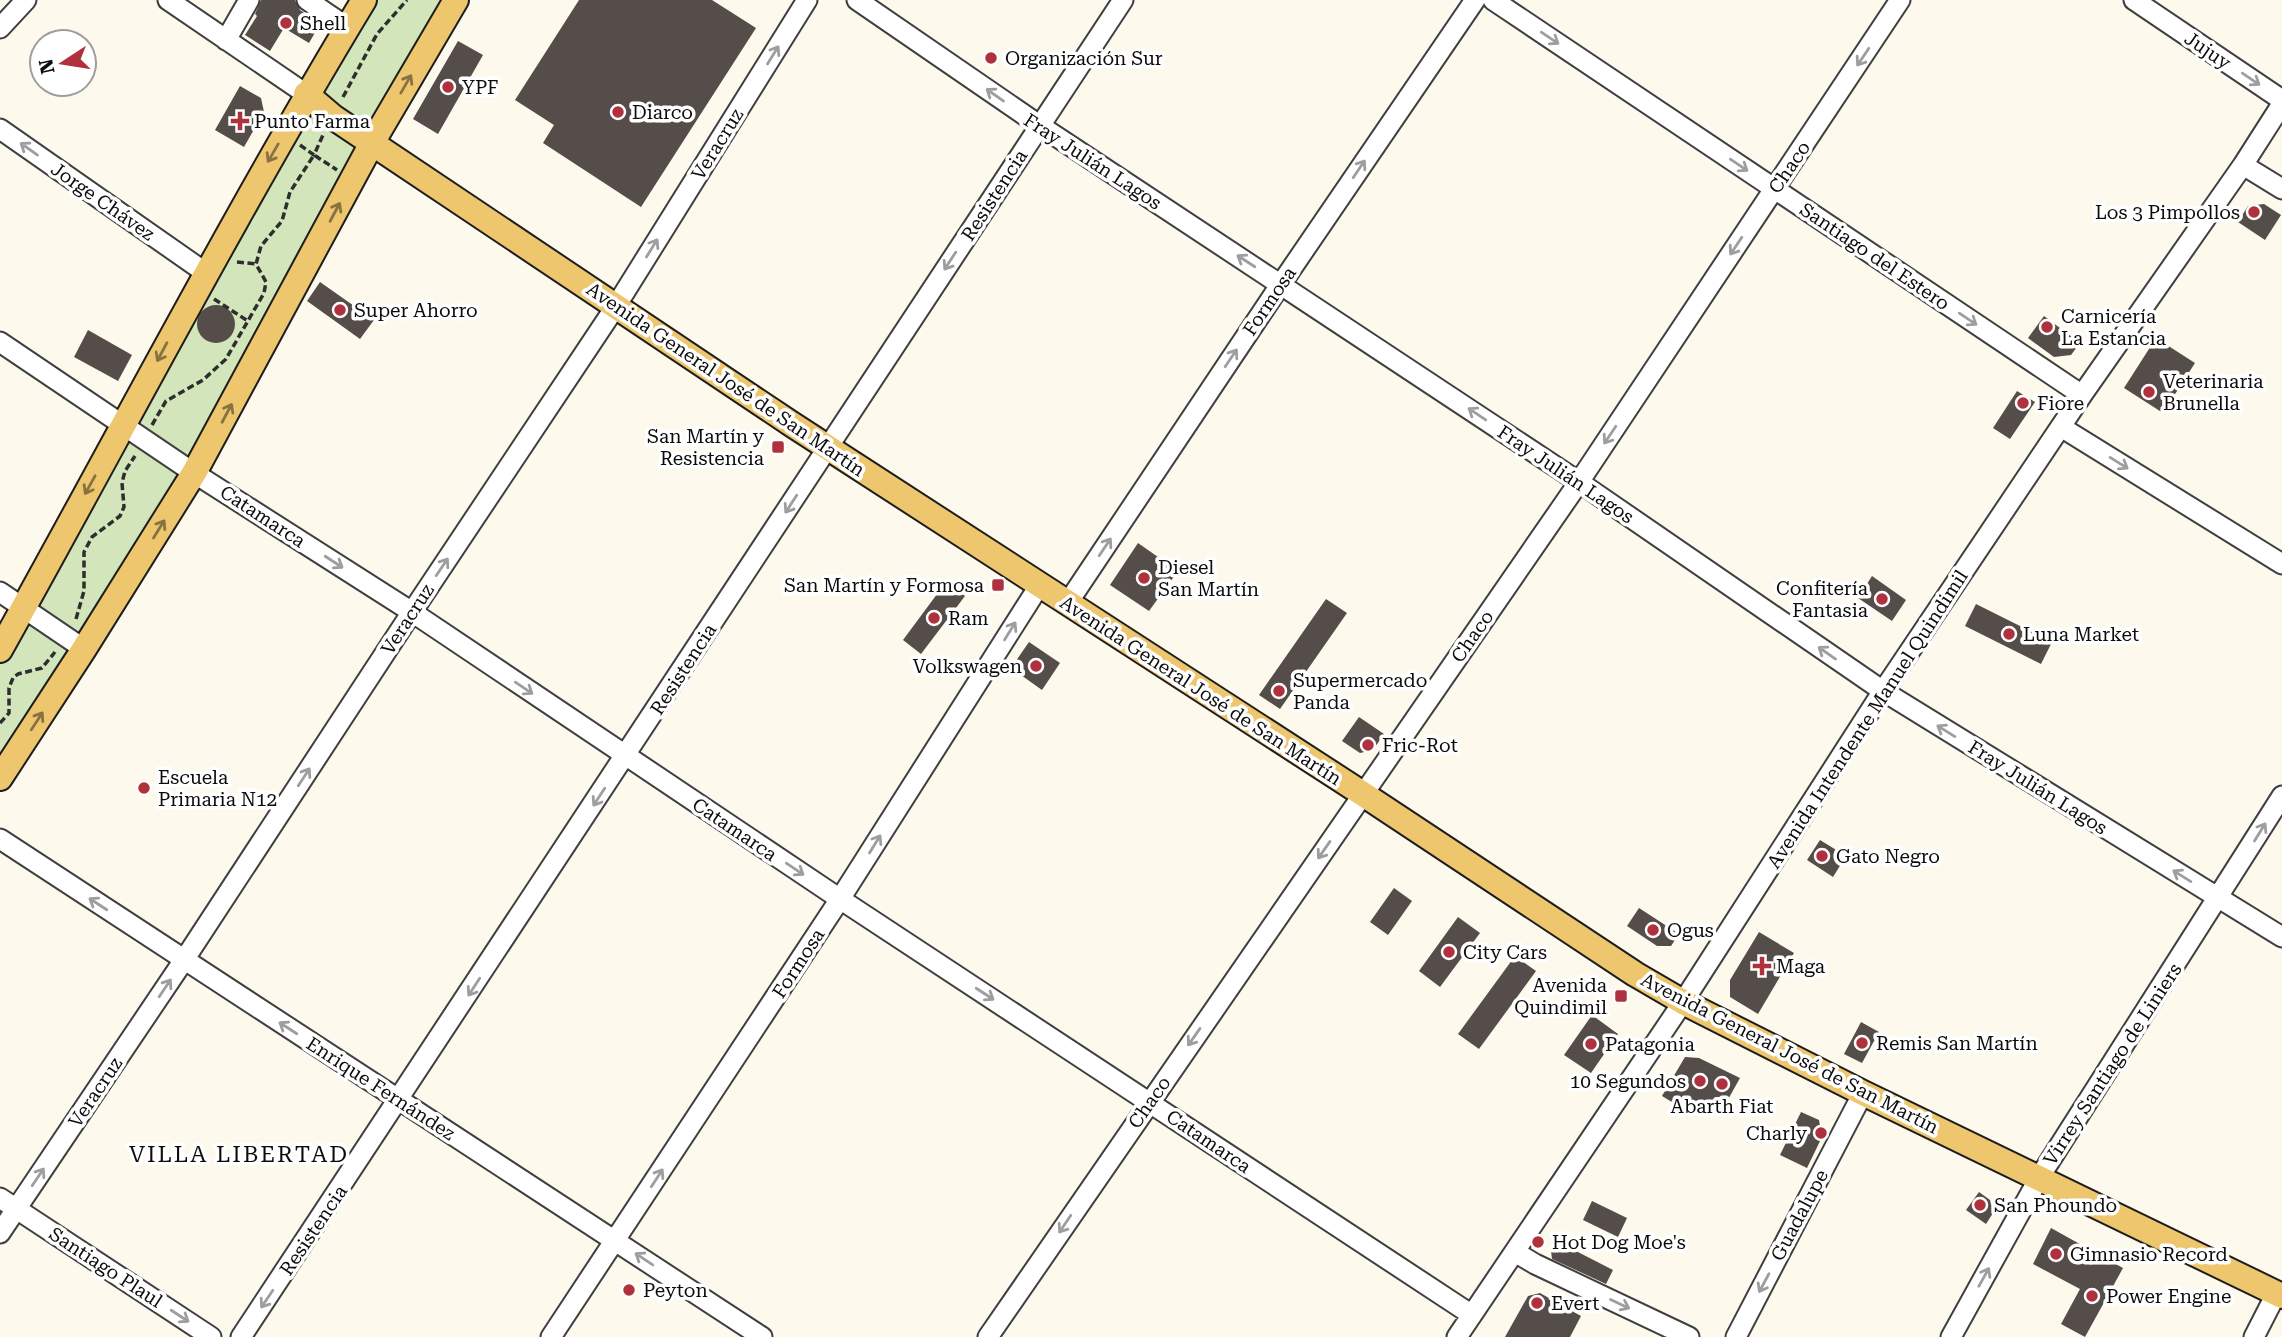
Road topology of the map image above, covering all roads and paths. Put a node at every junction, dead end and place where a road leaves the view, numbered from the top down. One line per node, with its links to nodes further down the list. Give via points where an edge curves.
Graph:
1 (26, 0): 16 (street)
2 (168, 0): 17 (street, Avenida General José de San Martín)
3 (249, 0): 17 (street)
4 (307, 0): 15 (street)
5 (363, 0): 15 (main road)
6 (407, 0): 20 (path, via 377,34)
7 (456, 0): 23 (main road, one-way to 7)
8 (807, 0): 34 (street, Veracruz, one-way to 8)
9 (857, 0): 21 (street, Fray Julián Lagos, one-way to 9)
10 (1123, 0): 21 (street, Resistencia)
11 (1475, 0): 32 (street, Formosa, one-way to 11)
12 (1493, 0): 27 (street, Santiago del Estero, one-way to 27)
13 (1900, 0): 27 (street, Chaco, one-way to 27)
14 (2134, 0): 19 (street, Jujuy, one-way to 19)
15 (347, 27): 18 (main road)
16 (0, 28)
17 (226, 40): 18 (street, Avenida General José de San Martín)
18 (306, 94): 20 (main road, Avenida General José de San Martín); 31 (main road, one-way to 31)
19 (2282, 102): 25 (street, Avenida Intendente Manuel Quindimil)
20 (333, 117): 23 (main road, Avenida General José de San Martín); 24 (path)
21 (1039, 125): 32 (street, Fray Julián Lagos, one-way to 21); 41 (street, Resistencia, one-way to 41)
22 (0, 129): 31 (street, Jorge Chávez, one-way to 22)
23 (372, 143): 26 (main road); 34 (main road, Avenida General José de San Martín)
24 (314, 155): 26 (path); 30 (path, via 296,179 282,221 261,246)
25 (2242, 165): 28 (street); 37 (street, Avenida Intendente Manuel Quindimil)
26 (352, 180): 42 (main road, one-way to 26)
27 (1775, 189): 37 (street, Santiago del Estero, one-way to 37); 43 (street, Chaco, one-way to 43)
28 (2282, 189)
29 (231, 262): 30 (path)
30 (256, 264): 35 (path, via 266,282)
31 (206, 272): 38 (main road, one-way to 38)
32 (1280, 284): 43 (street, Fray Julián Lagos, one-way to 32); 47 (street, Formosa, one-way to 32)
33 (211, 297): 35 (path)
34 (616, 306): 41 (main road, Avenida General José de San Martín); 49 (street, Veracruz, one-way to 34)
35 (248, 321): 40 (path, via 226,359 210,376 166,401)
36 (0, 342): 38 (street, Catamarca)
37 (2082, 395): 39 (street, Avenida Intendente Manuel Quindimil)
38 (123, 425): 40 (street, Catamarca); 48 (main road, one-way to 48)
39 (2061, 427): 44 (street, one-way to 44); 52 (street, Avenida Intendente Manuel Quindimil)
40 (145, 439): 42 (street, Catamarca); 50 (path, via 125,471 120,516 92,537 83,552 84,591)
41 (828, 447): 45 (main road, Avenida General José de San Martín); 54 (street, Resistencia, one-way to 54)
42 (194, 473): 49 (street, Catamarca, one-way to 49); 50 (main road, one-way to 42)
43 (1579, 482): 52 (street, Fray Julián Lagos, one-way to 43); 56 (street, Chaco)
44 (2282, 564)
45 (1039, 586): 47 (main road, Avenida General José de San Martín); 60 (street, Formosa, one-way to 45)
46 (0, 592): 48 (street)
47 (1067, 604): 56 (main road, Avenida General José de San Martín)
48 (23, 608): 50 (street); 51 (main road)
49 (412, 612): 54 (street, Catamarca, one-way to 54); 62 (street, Veracruz, one-way to 49)
50 (75, 643): 53 (path, via 43,668 13,678 9,713); 55 (main road, one-way to 50)
51 (0, 650)
52 (1883, 691): 59 (street, Fray Julián Lagos, one-way to 52); 63 (street, Avenida Intendente Manuel Quindimil)
53 (0, 723)
54 (625, 756): 60 (street, Catamarca, one-way to 60); 65 (street, Resistencia, one-way to 65)
55 (0, 778)
56 (1363, 794): 63 (main road, Avenida General José de San Martín); 66 (street, Chaco, one-way to 66)
57 (2282, 796): 59 (street, Virrey Santiago de Liniers, one-way to 57)
58 (0, 839): 62 (street, Enrique Fernández, one-way to 58)
59 (2218, 898): 61 (street, Fray Julián Lagos); 67 (street, Virrey Santiago de Liniers)
60 (840, 900): 66 (street, Catamarca, one-way to 66); 70 (street, Formosa, one-way to 60)
61 (2282, 937)
62 (184, 960): 65 (street, Enrique Fernández, one-way to 62); 68 (street, Veracruz, one-way to 62)
63 (1683, 1002): 64 (main road, Avenida General José de San Martín); 71 (street, Avenida Intendente Manuel Quindimil)
64 (1863, 1093): 67 (main road, Avenida General José de San Martín); 81 (street, Guadalupe, one-way to 81)
65 (399, 1100): 70 (street, Enrique Fernández); 75 (street, Resistencia, one-way to 75)
66 (1150, 1101): 73 (street, Catamarca); 78 (street, Chaco, one-way to 78)
67 (2039, 1178): 72 (main road, Avenida General José de San Martín); 82 (street, Virrey Santiago de Liniers, one-way to 67)
68 (8, 1203): 69 (street, Veracruz); 74 (street, Santiago Plaul, one-way to 74)
69 (0, 1233)
70 (616, 1240): 76 (street, Formosa); 77 (street, Enrique Fernández, one-way to 70)
71 (1515, 1252): 73 (street, Avenida Intendente Manuel Quindimil); 80 (street, one-way to 80)
72 (2279, 1295): 83 (street)
73 (1472, 1315): 79 (street, Avenida Intendente Manuel Quindimil)
74 (211, 1337)
75 (242, 1337)
76 (551, 1337)
77 (762, 1337)
78 (988, 1337)
79 (1457, 1337)
80 (1689, 1337)
81 (1736, 1337)
82 (1951, 1337)
83 (2254, 1337)

